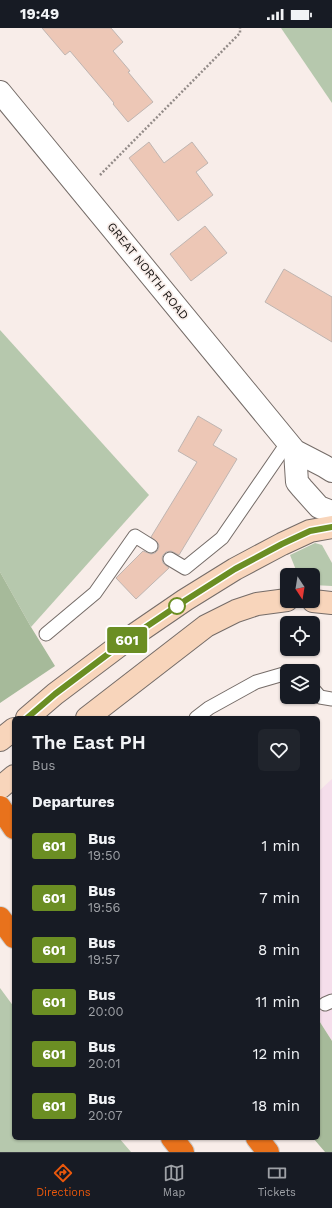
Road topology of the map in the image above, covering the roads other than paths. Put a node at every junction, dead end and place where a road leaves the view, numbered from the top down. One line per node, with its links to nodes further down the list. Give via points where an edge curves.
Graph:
1 (0, 92): 2 (street, GREAT NORTH ROAD)
2 (291, 447): 3 (street, GREAT NORTH ROAD); 4 (street, via 297,482 319,508); 7 (lane, via 222,538 185,568)
3 (332, 471)
4 (332, 512)
5 (332, 527): 15 (main road, via 310,531 235,569 128,639)
6 (151, 546): 11 (lane, via 135,536 95,593)
7 (170, 559)
8 (280, 601): 16 (main road, via 257,604 236,611 206,626)
9 (320, 601): 10 (main road)
10 (332, 602)
11 (46, 634)
12 (280, 675): 17 (lane, via 256,682)
13 (320, 697): 14 (lane)
14 (332, 699)
15 (29, 716)
16 (90, 716)
17 (199, 716)
18 (12, 731): 19 (main road)
19 (0, 740)
20 (12, 778): 21 (main road)
21 (0, 788)
22 (0, 807): 23 (highway)
23 (12, 825)
24 (0, 918): 25 (highway)
25 (12, 934)
26 (174, 1140): 28 (highway)
27 (259, 1140): 29 (highway)
28 (183, 1152)
29 (268, 1152)

